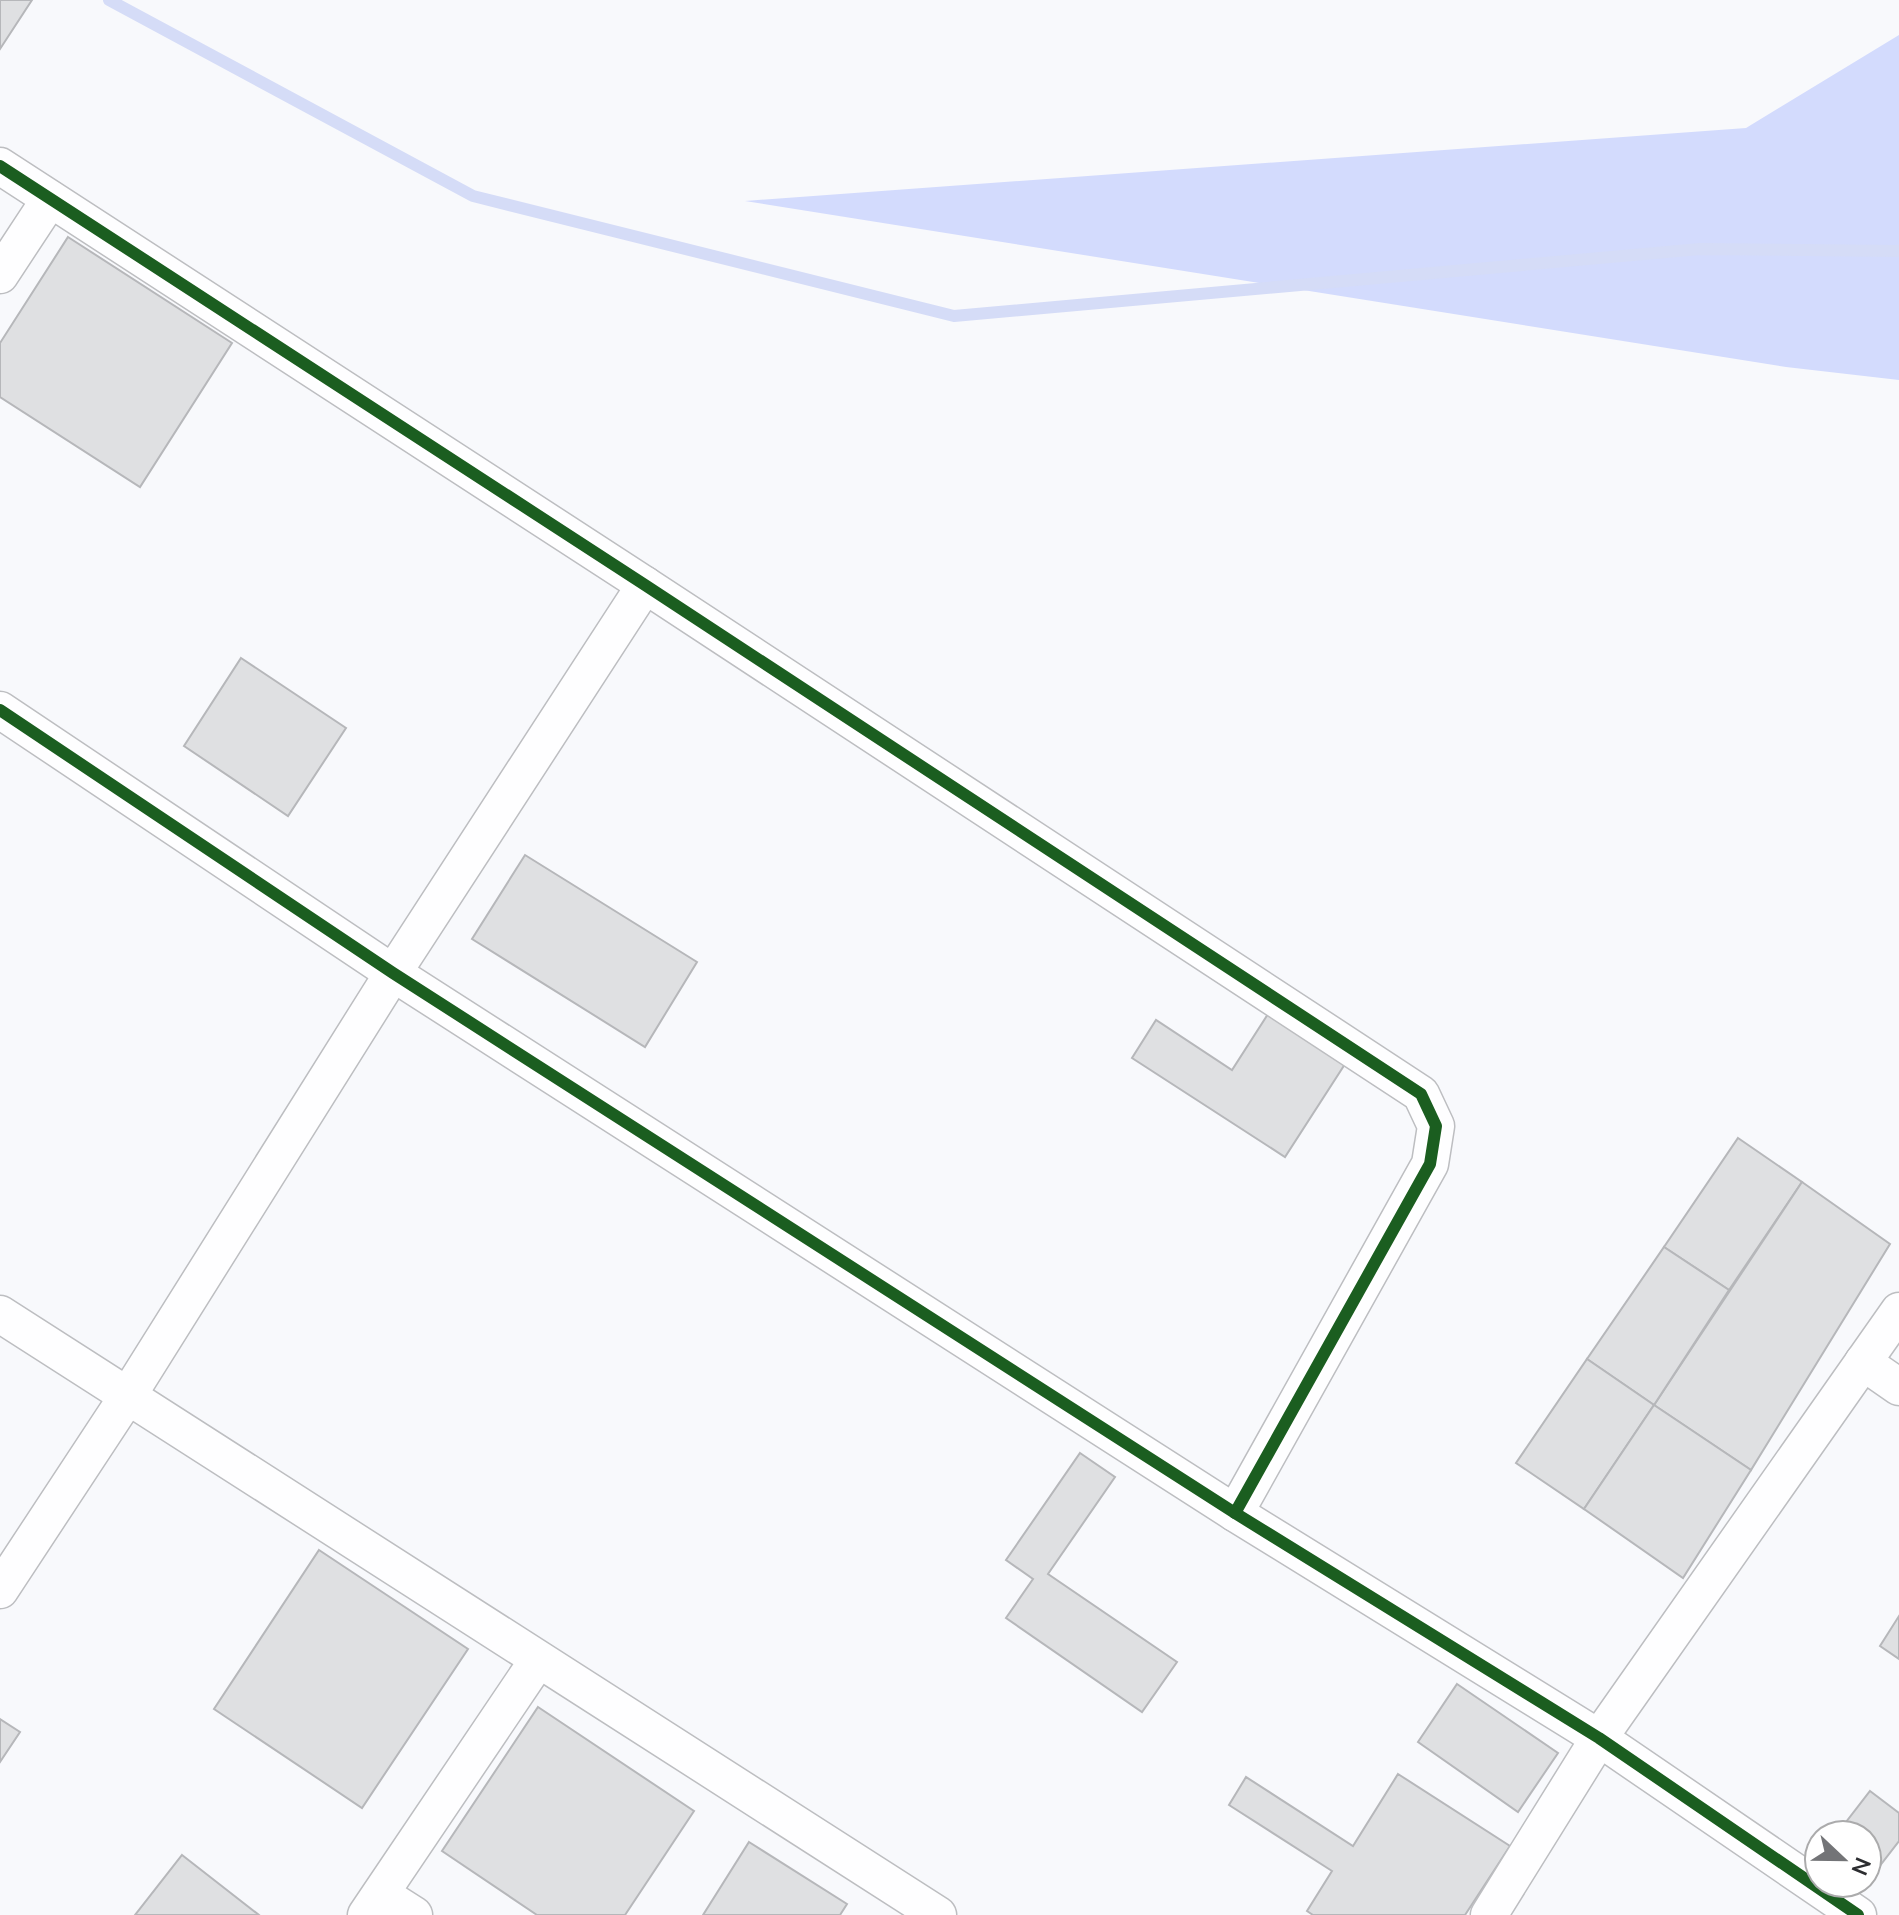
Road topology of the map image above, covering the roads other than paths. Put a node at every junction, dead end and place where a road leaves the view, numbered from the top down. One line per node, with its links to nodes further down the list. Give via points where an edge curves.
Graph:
1 (0, 166): 2 (street)
2 (50, 199): 3 (street); 4 (street)
3 (0, 275)
4 (645, 585): 6 (street); 12 (street, via 1421,1094 1436,1126 1430,1164)
5 (0, 710): 6 (street)
6 (393, 973): 11 (street); 12 (street)
7 (1899, 1311): 9 (street)
8 (0, 1314): 11 (street)
9 (1863, 1362): 10 (street); 15 (street)
10 (1899, 1387)
11 (127, 1397): 13 (street); 14 (street)
12 (1235, 1513): 15 (street)
13 (0, 1590)
14 (538, 1660): 16 (street); 18 (street)
15 (1599, 1738): 19 (street); 20 (street)
16 (373, 1904): 17 (street)
17 (414, 1915)
18 (938, 1915)
19 (1489, 1915)
20 (1858, 1915)

